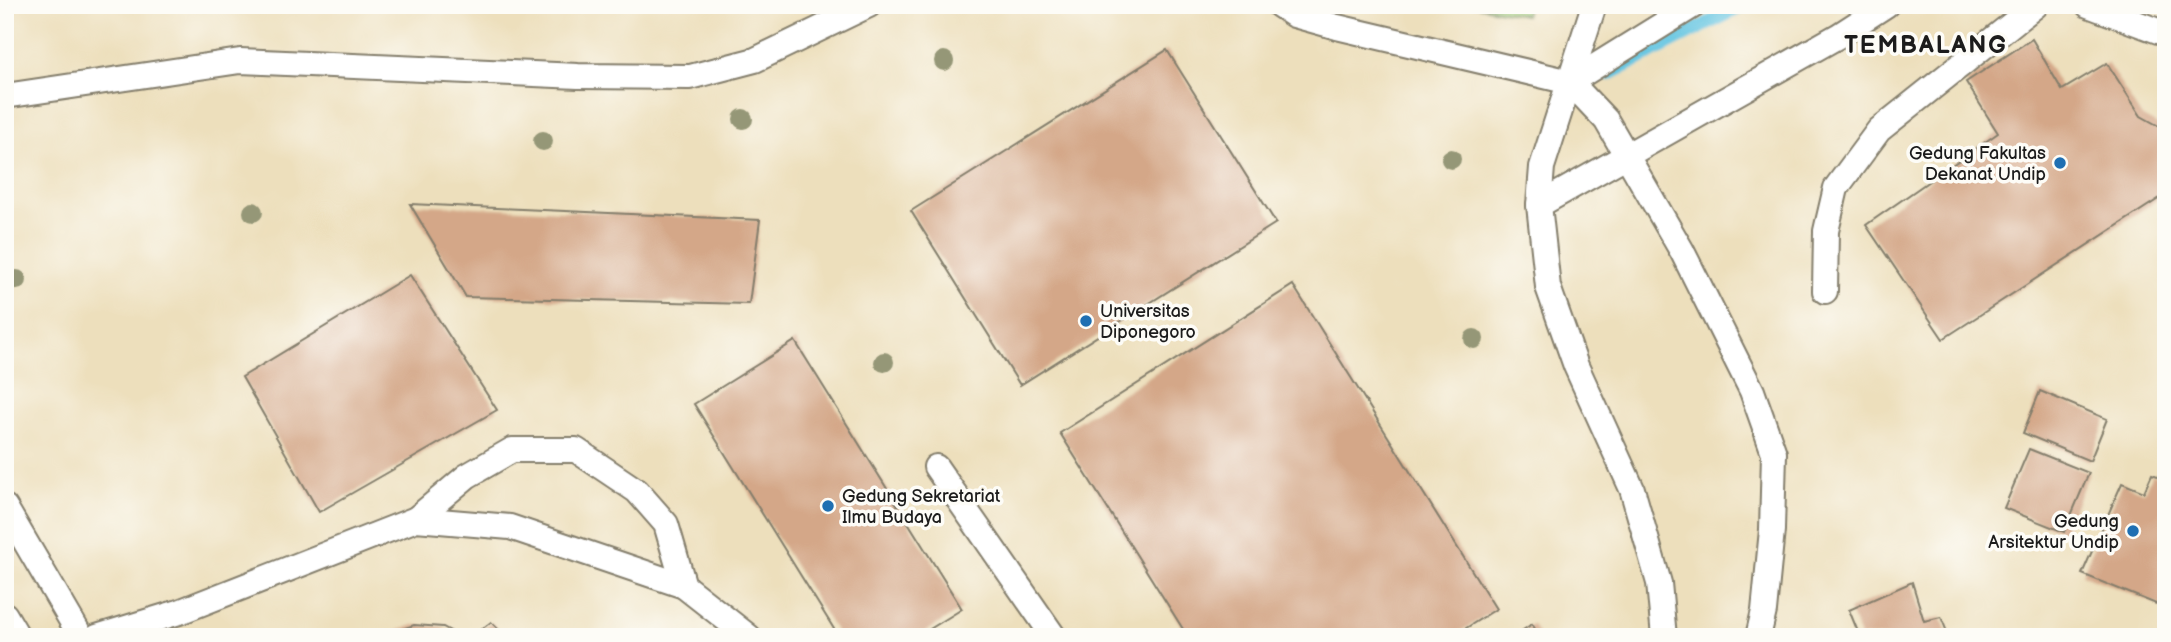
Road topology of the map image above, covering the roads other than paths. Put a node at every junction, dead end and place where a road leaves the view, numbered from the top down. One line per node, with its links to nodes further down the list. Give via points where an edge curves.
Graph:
1 (869, 5): 10 (lane, via 755,60 690,77 240,61)
2 (1279, 5): 9 (lane, via 1294,15 1336,27)
3 (1594, 5): 9 (lane)
4 (1694, 5): 9 (lane)
5 (1886, 5): 11 (lane)
6 (2036, 5): 13 (lane, via 1879,130 1836,188 1826,231)
7 (2088, 5): 8 (lane)
8 (2166, 34)
9 (1570, 82): 11 (lane, via 1606,120); 12 (lane, via 1542,167)
10 (5, 96)
11 (1628, 155): 12 (lane); 25 (lane, via 1752,391 1774,453 1772,530)
12 (1539, 205): 24 (lane, via 1548,287 1576,366 1632,489 1659,583)
13 (1825, 291)
14 (936, 467): 23 (lane)
15 (5, 507): 20 (lane)
16 (416, 519): 17 (lane, via 510,527); 17 (lane, via 467,476 512,450 576,450 637,491 666,524); 21 (lane, via 179,612)
17 (684, 586): 22 (lane)
18 (5, 615): 19 (lane)
19 (18, 637)
20 (81, 637)
21 (97, 637)
22 (749, 637)
23 (1054, 637)
24 (1664, 637)
25 (1758, 637)

